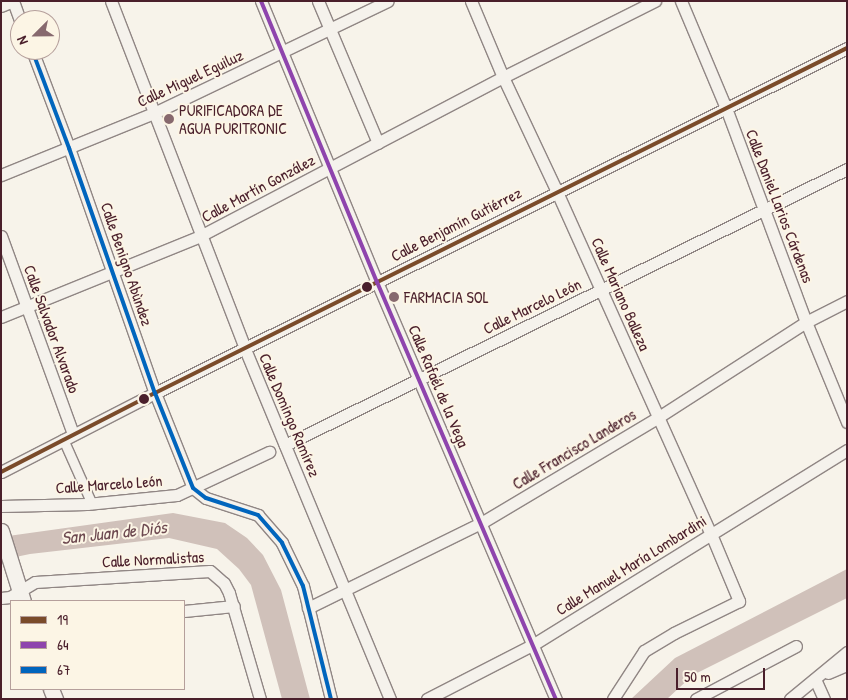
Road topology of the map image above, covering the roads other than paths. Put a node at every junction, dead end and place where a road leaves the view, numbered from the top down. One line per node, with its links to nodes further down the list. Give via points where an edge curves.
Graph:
1 (13, 1): 9 (street)
2 (111, 1): 16 (street, Calle Domingo Ramírez)
3 (261, 1): 12 (street, Calle Rafaél de la Vega)
4 (318, 1): 10 (street)
5 (388, 1): 10 (street, Calle Miguel Eguiluz)
6 (471, 1): 14 (street, Calle Mariano Balleza)
7 (655, 1): 14 (street, Calle Martín González)
8 (681, 1): 15 (street, Calle Daniel Larios Cárdenas)
9 (1, 6)
10 (331, 30): 12 (street, Calle Miguel Eguiluz); 17 (street)
11 (847, 48): 15 (street, Calle Benjamín Gutiérrez)
12 (282, 54): 16 (street, Calle Miguel Eguiluz); 19 (street, Calle Rafaél de la Vega)
13 (36, 60): 18 (street, Calle Benigno Abùndez)
14 (503, 77): 17 (street, Calle Martín González); 22 (street, Calle Mariano Balleza)
15 (726, 108): 22 (street, Calle Benjamín Gutiérrez); 23 (street, Calle Daniel Larios Cárdenas)
16 (154, 113): 18 (street, Calle Miguel Eguiluz); 25 (street, Calle Domingo Ramírez)
17 (378, 143): 19 (street, Calle Martín González)
18 (69, 148): 21 (street, Calle Miguel Eguiluz); 26 (street, Calle Benigno Abùndez)
19 (330, 168): 25 (street, Calle Martín González); 27 (street, Calle Rafaél de la Vega)
20 (847, 169): 23 (street, Calle Marcelo León)
21 (1, 175)
22 (557, 192): 27 (street, Calle Benjamín Gutiérrez); 28 (street, Calle Mariano Balleza)
23 (764, 210): 28 (street, Calle Marcelo León); 32 (street, Calle Daniel Larios Cárdenas)
24 (1, 236): 30 (street, Calle Salvador Alvarado)
25 (200, 236): 26 (street, Calle Martín González); 33 (street, Calle Domingo Ramírez)
26 (112, 272): 30 (street, Calle Martín González); 35 (street, Calle Benigno Abùndez)
27 (377, 282): 33 (street, Calle Benjamín Gutiérrez); 34 (street, Calle Rafaél de la Vega)
28 (601, 290): 34 (street, Calle Marcelo León); 36 (street, Calle Mariano Balleza)
29 (847, 301): 32 (street, Calle Francisco Landeros)
30 (27, 306): 31 (street, Calle Martín González); 38 (street, Calle Salvador Alvarado)
31 (1, 316)
32 (806, 322): 36 (street, Calle Francisco Landeros); 37 (street, Calle Daniel Larios Cárdenas)
33 (244, 349): 35 (street, Calle Benjamín Gutiérrez); 39 (street, Calle Domingo Ramírez)
34 (418, 379): 39 (street, Calle Marcelo León); 46 (street, Calle Rafaél de la Vega)
35 (155, 393): 38 (street, Calle Benjamín Gutiérrez); 43 (street, Calle Benigno Abùndez)
36 (657, 418): 46 (street, Calle Francisco Landeros); 48 (street, Calle Mariano Balleza)
37 (847, 422)
38 (68, 437): 42 (street, Calle Benjamín Gutiérrez); 44 (street)
39 (285, 445): 49 (street, Calle Domingo Ramírez)
40 (847, 450): 48 (street, Calle Manuel María Lombardini)
41 (269, 452): 43 (street, Calle Marcelo León)
42 (1, 472)
43 (193, 488): 44 (street, Calle Marcelo León, via 177,495); 53 (street, via 206,498 251,512 265,522 286,552 303,586)
44 (92, 504): 45 (street, Calle Marcelo León)
45 (1, 506)
46 (481, 523): 49 (street, Calle Francisco Landeros); 55 (street, Calle Rafaél de la Vega)
47 (1, 530): 50 (street)
48 (711, 534): 55 (street, Calle Manuel María Lombardini); 65 (street, Calle Mariano Balleza, via 739,601 644,651)
49 (345, 590): 53 (street, Calle Francisco Landeros); 62 (street, Calle Domingo Ramírez)
50 (20, 591): 51 (street, Calle Normalistas); 52 (street, Calle Normalistas, via 35,582 210,572 224,583)
51 (1, 598)
52 (234, 606): 54 (street); 60 (street, Calle Normalistas)
53 (308, 608): 61 (street)
54 (185, 611)
55 (534, 644): 63 (street, Calle Manuel María Lombardini); 64 (street, Calle Rafaél de la Vega)
56 (796, 646): 66 (street)
57 (847, 652): 59 (street)
58 (847, 665): 59 (street)
59 (815, 679): 67 (street); 68 (street)
60 (260, 699)
61 (332, 699)
62 (390, 699)
63 (427, 699)
64 (556, 699)
65 (613, 699)
66 (696, 699)
67 (790, 699)
68 (824, 699)

